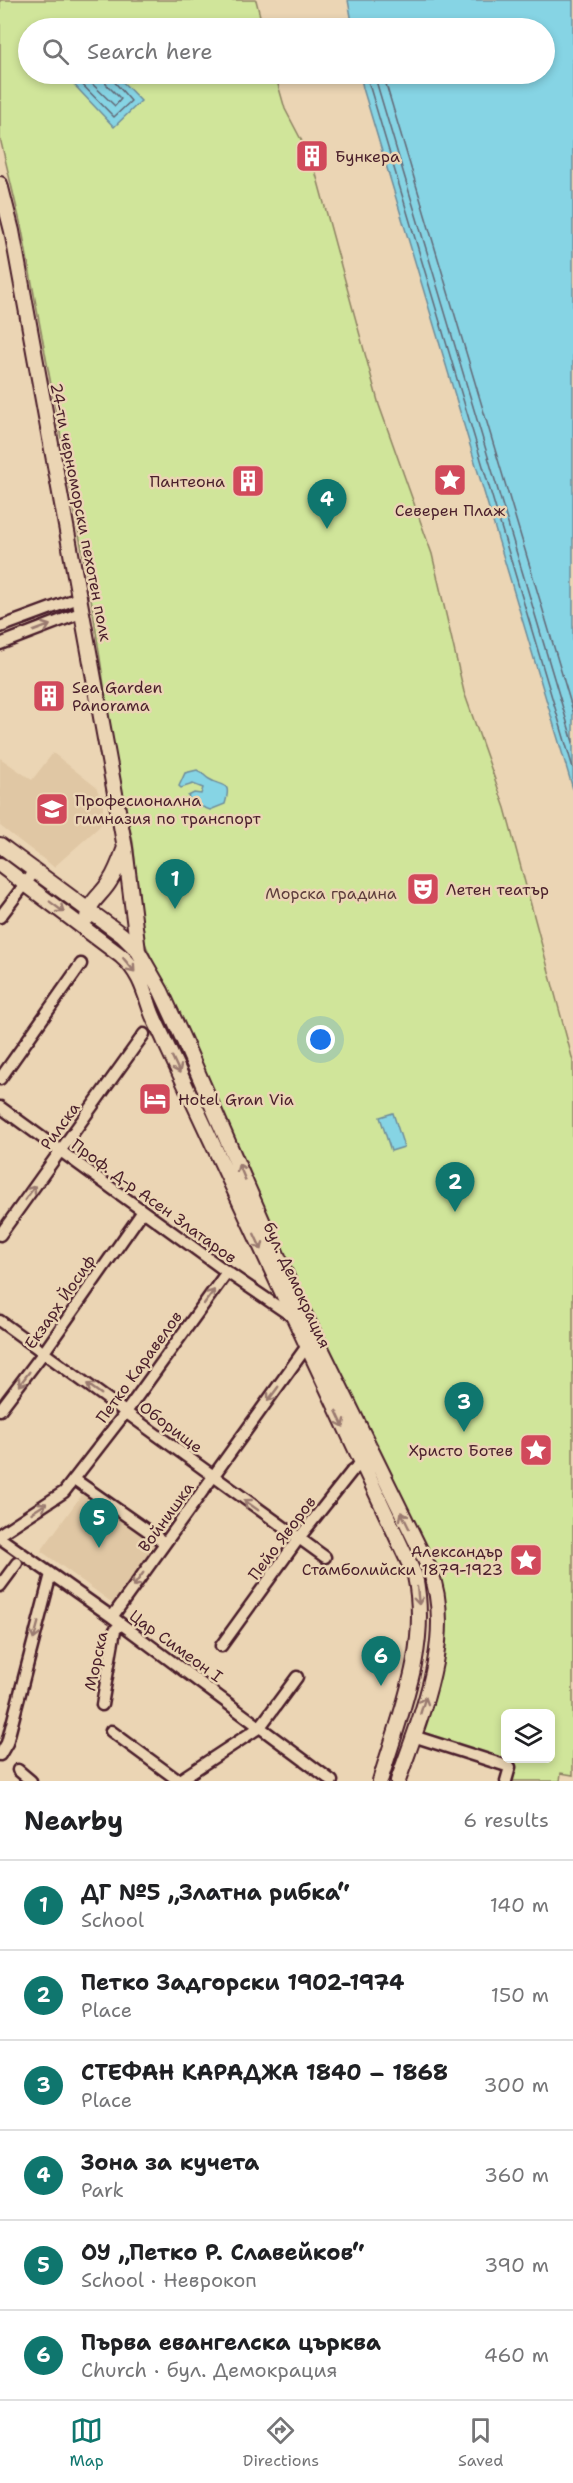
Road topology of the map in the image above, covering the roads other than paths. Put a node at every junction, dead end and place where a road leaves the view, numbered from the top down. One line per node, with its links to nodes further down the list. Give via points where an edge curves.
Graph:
1 (0, 185): 2 (main road, 24-ти черноморски пехотен полк)
2 (81, 597): 3 (main road, 24-ти черноморски пехотен полк); 4 (street)
3 (83, 612): 5 (street, one-way to 3); 7 (main road, 24-ти черноморски пехотен полк)
4 (0, 627)
5 (0, 644)
6 (0, 845): 9 (main road)
7 (125, 848): 11 (main road, via 110,881); 14 (main road, 24-ти черноморски пехотен полк)
8 (0, 865): 10 (main road, бул. Демокрация)
9 (34, 871): 10 (street); 11 (main road, бул. Демокрация)
10 (25, 883): 12 (street); 13 (main road, бул. Демокрация, one-way to 13)
11 (87, 910): 13 (main road); 14 (main road, бул. Демокрация, via 122,934)
12 (0, 917)
13 (89, 932): 23 (main road, бул. Демокрация, one-way to 23, via 127,961 143,985 165,1042)
14 (138, 951): 29 (main road, бул. Демокрация, one-way to 14, via 292,1289 184,1041)
15 (81, 964): 17 (street)
16 (144, 1034): 19 (street, Рилска)
17 (0, 1078)
18 (0, 1107): 19 (street, Проф. Д-р Асен Златаров)
19 (60, 1151): 20 (street, Проф. Д-р Асен Златаров); 21 (street, Рилска, one-way to 19)
20 (143, 1212): 22 (street, Проф. Д-р Асен Златаров); 26 (street, Екзарх Йосиф)
21 (0, 1235)
22 (227, 1272): 23 (street, Проф. Д-р Асен Златаров); 28 (street, Петко Каравелов, one-way to 22)
23 (293, 1317): 25 (main road, бул. Демокрация)
24 (0, 1321): 26 (street, Оборище)
25 (307, 1346): 30 (main road, бул. Демокрация, one-way to 30); 31 (street, Войнишка, one-way to 31)
26 (44, 1352): 27 (street, Екзарх Йосиф, one-way to 27); 28 (street, Оборище, one-way to 26)
27 (0, 1410)
28 (126, 1412): 31 (street, Оборище); 32 (street, Петко Каравелов)
29 (374, 1457): 30 (street, Пейо Яворов); 46 (main road, бул. Демокрация, one-way to 29, via 436,1660 439,1604 430,1570)
30 (361, 1463): 34 (street, Пейо Яворов); 52 (main road, бул. Демокрация, one-way to 52, via 415,1576 419,1605 417,1655)
31 (213, 1477): 34 (street, Оборище, one-way to 31); 35 (street, Войнишка)
32 (74, 1479): 33 (street, Петко Каравелов, one-way to 32, via 64,1492); 35 (street)
33 (0, 1536): 38 (street, Цар Симеон I)
34 (299, 1538): 36 (street, Оборище); 41 (street, Пейо Яворов)
35 (165, 1543): 40 (street, Войнишка, one-way to 40)
36 (325, 1557)
37 (17, 1563): 39 (street)
38 (51, 1574): 40 (street, Цар Симеон I); 47 (street, one-way to 47, via 7,1743)
39 (0, 1586)
40 (116, 1621): 43 (street, Морска); 44 (street, Цар Симеон I)
41 (221, 1646)
42 (297, 1677): 44 (street)
43 (102, 1705)
44 (260, 1727): 50 (street); 51 (street, Цар Симеон I)
45 (111, 1731): 50 (street)
46 (413, 1736): 53 (main road, бул. Демокрация); 54 (street, via 510,1767)
47 (0, 1755)
48 (18, 1770): 49 (street)
49 (31, 1781)
50 (179, 1781)
51 (332, 1781)
52 (380, 1781)
53 (398, 1781)
54 (506, 1781)

